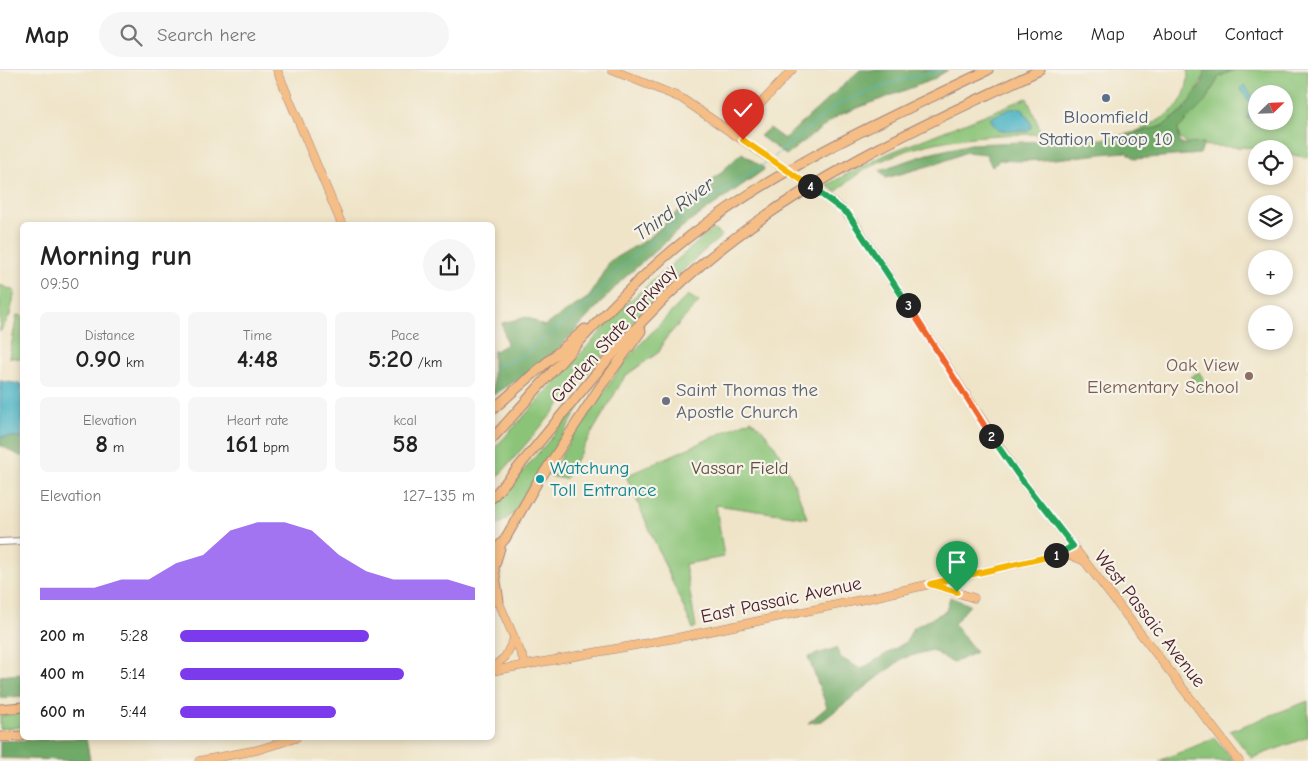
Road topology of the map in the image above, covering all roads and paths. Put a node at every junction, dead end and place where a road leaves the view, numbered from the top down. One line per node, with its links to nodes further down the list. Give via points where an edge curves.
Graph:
1 (277, 70): 7 (main road)
2 (612, 70): 6 (main road, West Passaic Avenue, via 681,98)
3 (792, 70): 6 (main road)
4 (988, 70): 9 (highway, Garden State Parkway, via 833,144 769,180 690,236)
5 (1040, 70): 8 (highway, Garden State Parkway, via 824,177 731,240)
6 (734, 132): 16 (main road, West Passaic Avenue, bridge, via 842,209 854,222 994,441)
7 (341, 222)
8 (672, 292): 12 (highway, Garden State Parkway, via 619,348); 13 (highway, via 598,390)
9 (619, 299): 10 (highway); 11 (highway, Garden State Parkway)
10 (495, 407)
11 (495, 436)
12 (495, 494)
13 (504, 539): 17 (highway); 20 (highway)
14 (20, 541): 15 (street)
15 (0, 542)
16 (1073, 546): 18 (main road, East Passaic Avenue); 19 (main road, West Passaic Avenue)
17 (495, 550)
18 (1056, 555): 19 (main road, via 1070,555); 22 (main road, East Passaic Avenue)
19 (1086, 562): 37 (main road, West Passaic Avenue)
20 (495, 565)
21 (495, 575): 26 (highway)
22 (930, 584): 25 (main road); 28 (main road, East Passaic Avenue, via 681,637)
23 (495, 593): 26 (main road)
24 (495, 597): 26 (highway)
25 (974, 598)
26 (499, 602): 27 (main road)
27 (514, 639): 28 (main road); 29 (main road, via 505,657)
28 (526, 665): 30 (main road, East Passaic Avenue)
29 (495, 667)
30 (495, 670)
31 (20, 707): 32 (highway)
32 (0, 709)
33 (20, 736): 34 (highway)
34 (0, 737)
35 (290, 740): 36 (main road)
36 (199, 761)
37 (1240, 761)

